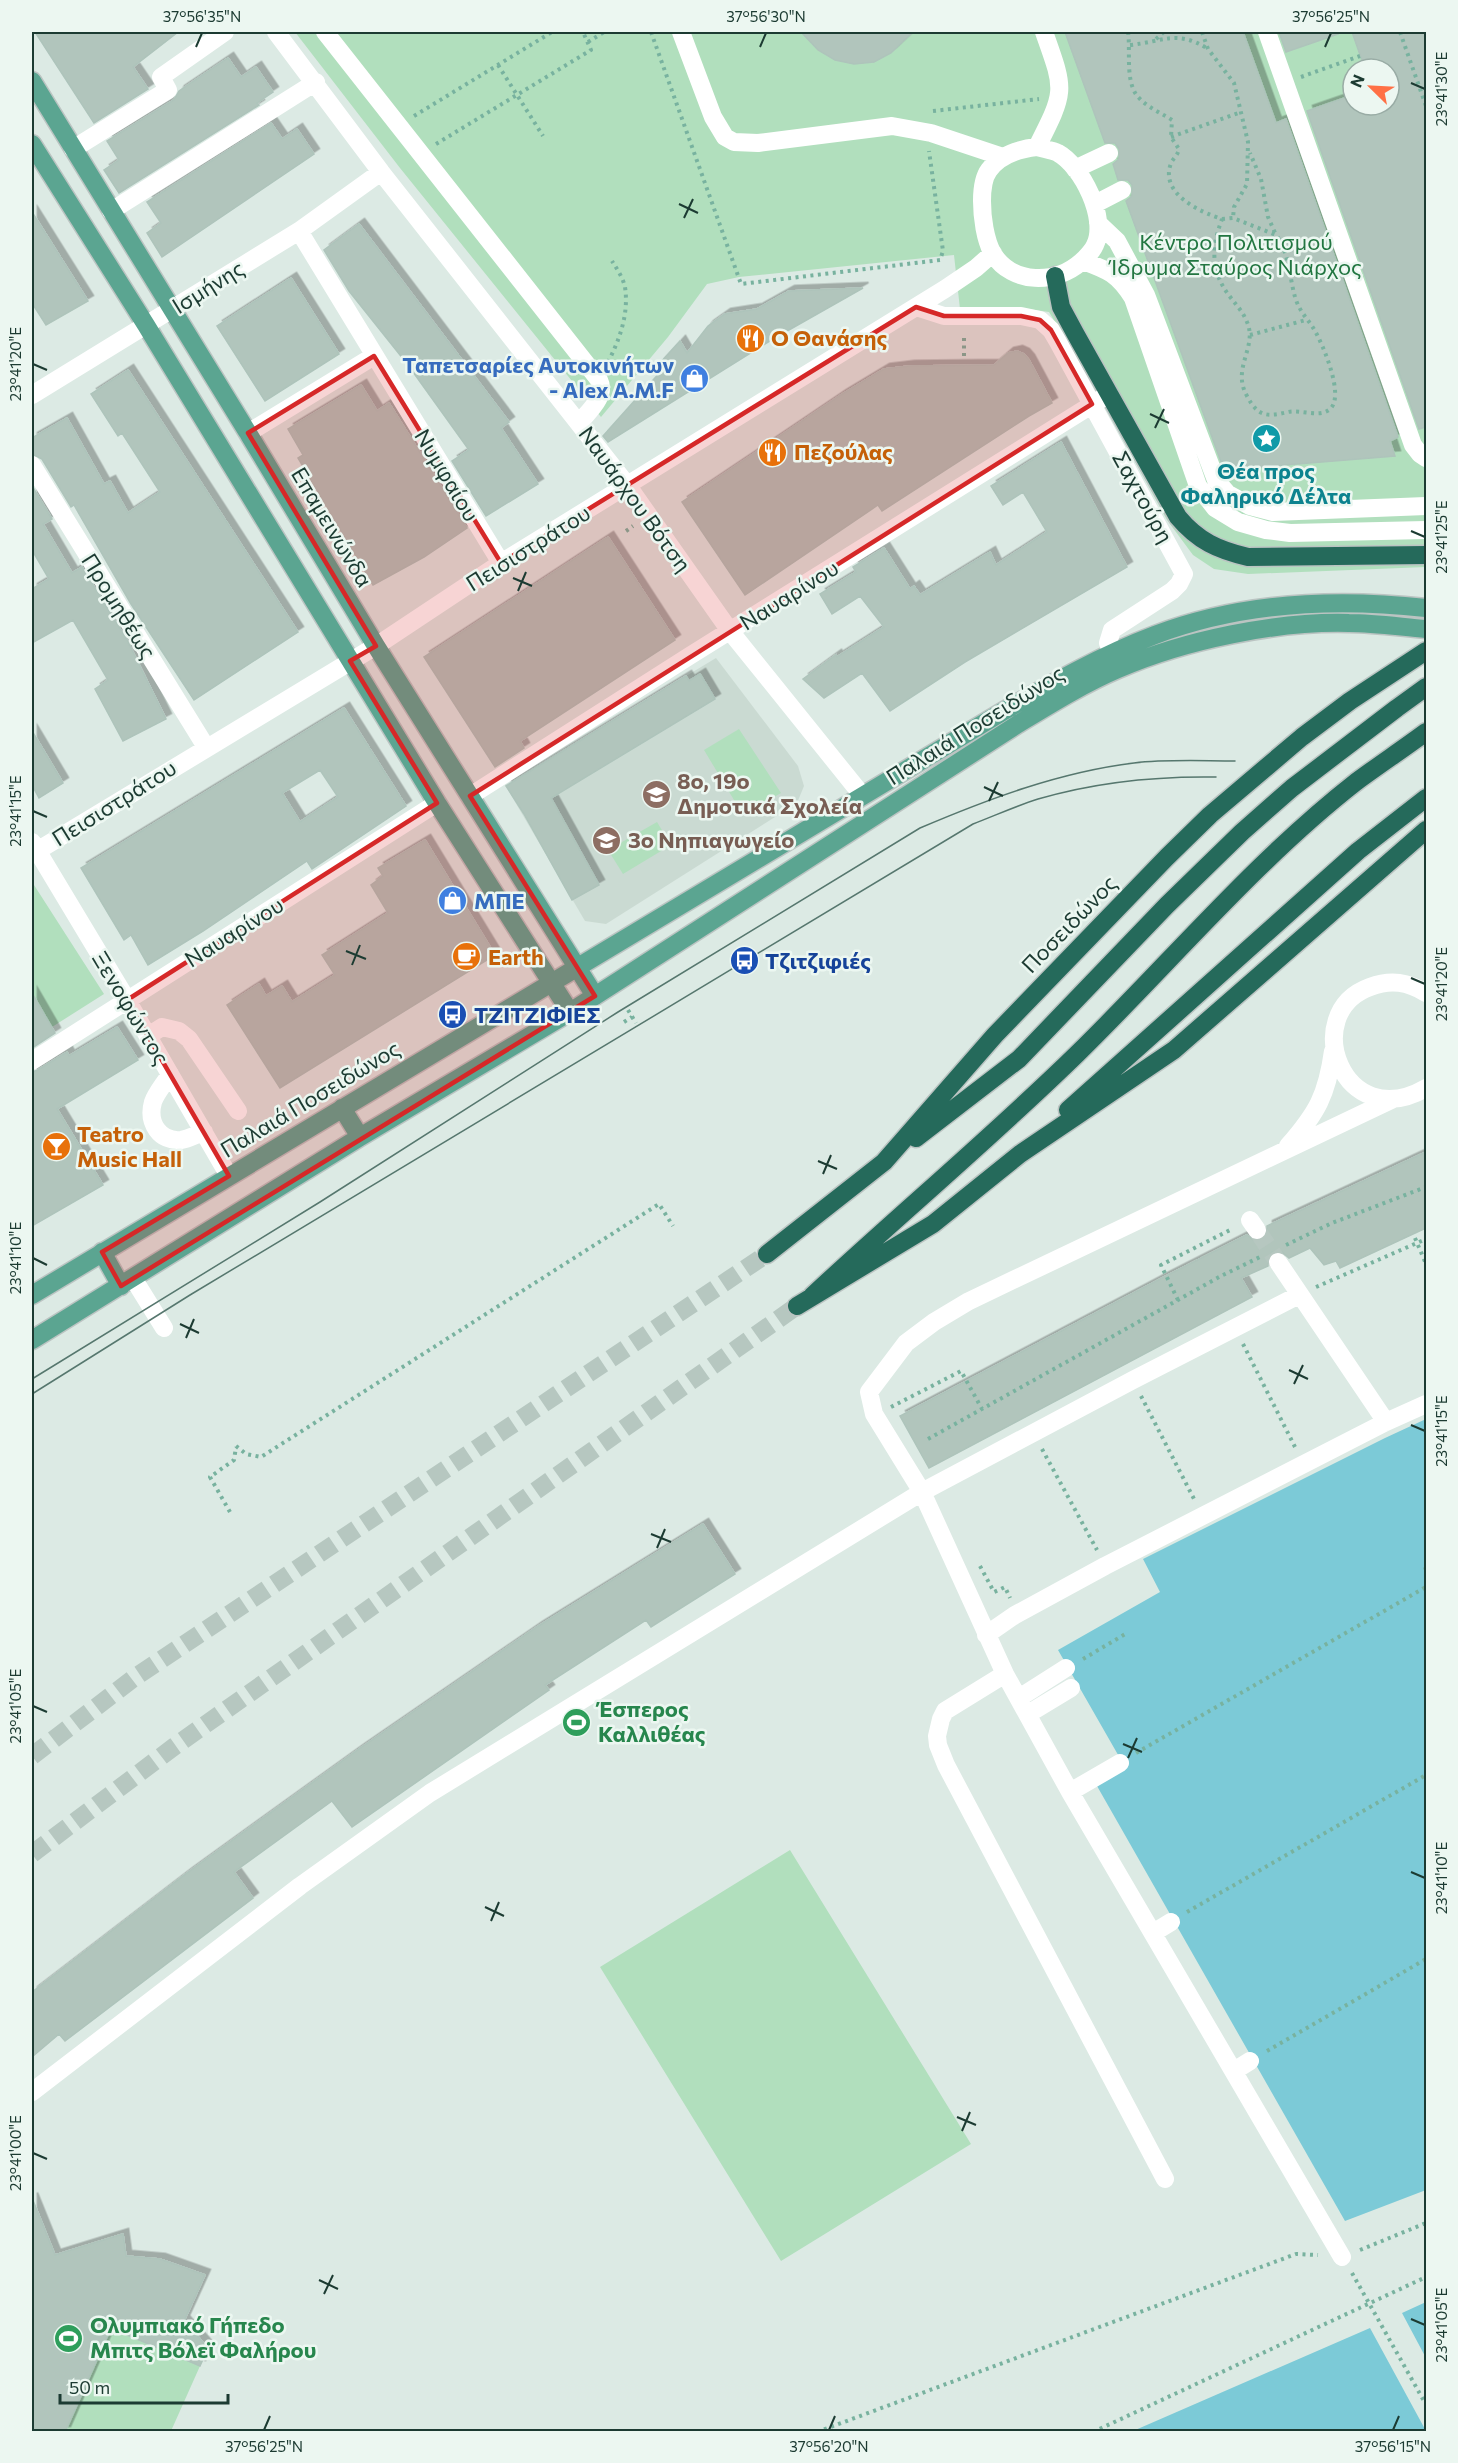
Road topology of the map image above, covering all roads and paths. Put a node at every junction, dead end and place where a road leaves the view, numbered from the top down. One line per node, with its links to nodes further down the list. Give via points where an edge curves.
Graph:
1 (225, 32): 35 (street, via 161,77 168,90)
2 (276, 32): 22 (street, Ναυάρχου Βότση)
3 (325, 32): 28 (street)
4 (552, 32): 20 (path)
5 (583, 32): 16 (path)
6 (604, 32): 16 (path)
7 (651, 32): 29 (path, via 741,284 940,260 943,250)
8 (681, 32): 29 (street, via 713,117 725,137 744,144 892,126)
9 (1044, 32): 32 (street, via 1061,92)
10 (1128, 32): 17 (path)
11 (1164, 32): 15 (path)
12 (1202, 32): 18 (path)
13 (1267, 32): 23 (street)
14 (1400, 32): 26 (path)
15 (1156, 39): 17 (path); 18 (path, via 1183,37)
16 (588, 42): 24 (path, via 591,50)
17 (1130, 45): 31 (path, via 1134,90 1145,104 1172,120)
18 (1208, 49): 27 (path, via 1234,83)
19 (1360, 56): 23 (path)
20 (498, 65): 24 (path); 28 (path)
21 (32, 81): 35 (main road, Επαμεινώνδα)
22 (315, 82): 40 (street, Ναυάρχου Βότση); 43 (street)
23 (1285, 83): 67 (street, via 1413,445)
24 (516, 95): 30 (path); 36 (path)
25 (1036, 99): 29 (path, via 929,111 925,117)
26 (1426, 106)
27 (1241, 112): 31 (path); 34 (path)
28 (399, 126): 36 (street)
29 (926, 133): 38 (street)
30 (543, 136)
31 (1171, 136): 45 (path, via 1179,149 1171,170 1173,188 1192,206)
32 (1036, 147): 38 (street); 39 (street, via 1058,153)
33 (33, 148): 56 (main road)
34 (1248, 148): 44 (path, via 1247,184 1234,207); 48 (path)
35 (73, 149): 43 (main road, Επαμεινώνδα)
36 (420, 153): 61 (street)
37 (1109, 153): 39 (street)
38 (1003, 157): 49 (street, via 988,171 982,189 982,212)
39 (1075, 169): 42 (street)
40 (381, 172): 47 (street, Ισμήνης); 65 (street, Ναυάρχου Βότση)
41 (1122, 190): 42 (street)
42 (1095, 204): 46 (street)
43 (111, 211): 54 (main road, Επαμεινώνδα)
44 (1233, 218): 45 (path); 48 (path)
45 (1222, 219): 57 (path, via 1213,249 1214,261 1224,288 1248,323)
46 (1098, 223): 51 (street, via 1096,244); 70 (street, via 1117,241 1146,295 1205,457 1228,494 1273,512)
47 (299, 231): 54 (street, Ισμήνης); 59 (street, Νυμφαίου)
48 (1276, 235): 55 (path, via 1286,257 1296,301)
49 (993, 253): 52 (street, via 1002,264 1032,279); 53 (street, Πεισιστράτου)
50 (612, 261): 61 (path, via 625,285 626,310 619,339 608,361)
51 (1083, 261): 52 (street); 71 (street, via 1122,281 1133,298 1198,486 1215,508 1238,522 1290,533)
52 (1055, 276): 62 (highway, via 1061,307)
53 (916, 308): 64 (street, Σαχτούρη, via 944,316 1021,316 1040,320 1051,330); 69 (street, Πεισιστράτου)
54 (172, 310): 56 (street, Ισμήνης); 66 (main road, Επαμεινώνδα)
55 (1306, 320): 57 (path); 57 (path, via 1314,329 1335,383 1336,398 1331,408 1321,413 1296,410 1270,416 1253,405 1242,385 1243,358)
56 (146, 325): 63 (street, Ισμήνης); 80 (main road)
57 (1250, 335)
58 (964, 338): 60 (path)
59 (374, 356): 66 (street); 73 (street, Νυμφαίου)
60 (964, 357)
61 (595, 374): 65 (street, via 602,386 600,396)
62 (1109, 394): 64 (street, Ναυαρίνου); 72 (highway, via 1178,517 1191,531 1221,550 1274,558)
63 (32, 395)
64 (1092, 404): 76 (street, Ναυαρίνου); 79 (street, Σαχτούρη, via 1184,573 1172,591 1112,630 1108,643)
65 (579, 423): 69 (street, Ναυάρχου Βότση)
66 (248, 433): 77 (main road, Επαμεινώνδα)
67 (1426, 458)
68 (32, 465): 83 (street, Προμηθέως)
69 (628, 486): 73 (street, Πεισιστράτου); 76 (street, Ναυάρχου Βότση)
70 (1426, 506)
71 (1426, 530)
72 (1426, 555)
73 (501, 563): 77 (street, Πεισιστράτου)
74 (1426, 608): 79 (main road, Παλαιά Ποσειδώνος, via 1331,602 1246,610 1155,635)
75 (1426, 629): 93 (main road, Παλαιά Ποσειδώνος, via 1347,622 1291,626 1203,642 1120,668 1018,724)
76 (730, 632): 84 (street, Ναυάρχου Βότση); 85 (street, Ναυαρίνου)
77 (376, 646): 80 (street, Πεισιστράτου); 85 (main road, Επαμεινώνδα)
78 (1426, 651): 112 (highway, Ποσειδώνος, via 1302,737 1203,822 995,1035)
79 (1112, 654): 84 (main road, Παλαιά Ποσειδώνος, via 1073,672)
80 (350, 661): 83 (street, Πεισιστράτου); 87 (main road)
81 (1426, 687): 112 (highway, via 1242,832 1019,1059)
82 (1426, 732): 111 (highway, via 1308,824 1077,1054 805,1301 933,1224)
83 (206, 747): 89 (street, Πεισιστράτου)
84 (862, 795): 90 (main road, Παλαιά Ποσειδώνος)
85 (470, 796): 90 (main road, Επαμεινώνδα)
86 (1426, 798): 111 (highway, via 1358,851)
87 (437, 802): 91 (main road); 94 (street, Ναυαρίνου)
88 (1426, 831): 111 (highway, via 1174,1050)
89 (33, 849): 94 (street, Ξενοφώντος)
90 (576, 966): 91 (main road, Παλαιά Ποσειδώνος); 93 (main road, Επαμεινώνδα)
91 (551, 981): 96 (main road); 106 (main road, Παλαιά Ποσειδώνος)
92 (1426, 993): 101 (street, via 1398,982 1365,989 1341,1012)
93 (595, 996): 96 (main road)
94 (127, 1000): 100 (street, Ξενοφώντος); 102 (street, Ναυαρίνου)
95 (628, 1010): 97 (path)
96 (570, 1012): 109 (main road)
97 (632, 1017): 98 (path); 99 (path)
98 (624, 1022)
99 (636, 1023)
100 (148, 1036): 103 (street, Ξενοφώντος); 107 (street, via 162,1027 184,1035)
101 (1334, 1045): 105 (street, via 1337,1062 1359,1090); 110 (street, via 1328,1083 1318,1106)
102 (32, 1061)
103 (170, 1074): 108 (street, Ξενοφώντος); 108 (street, via 151,1112 160,1136 183,1140)
104 (1426, 1088): 105 (street)
105 (1393, 1100): 110 (street)
106 (342, 1108): 109 (main road); 113 (main road, Παλαιά Ποσειδώνος)
107 (238, 1111)
108 (204, 1132): 113 (street, Ξενοφώντος)
109 (360, 1137): 123 (main road)
110 (1283, 1152): 138 (street, via 960,1306 906,1343 869,1392 874,1414)
111 (1020, 1154)
112 (884, 1162): 120 (highway, Ποσειδώνος)
113 (229, 1176): 119 (main road, Παλαιά Ποσειδώνος)
114 (1426, 1187): 121 (path, via 1332,1224)
115 (1254, 1225): 126 (path, via 1161,1264)
116 (673, 1226): 140 (path, via 659,1203 261,1457 246,1454 236,1446 234,1460 210,1477)
117 (1426, 1239): 118 (path)
118 (1416, 1241): 122 (path); 125 (path)
119 (102, 1252): 123 (main road); 124 (main road, Παλαιά Ποσειδώνος)
120 (767, 1254)
121 (1274, 1255): 125 (street); 126 (path)
122 (1426, 1264)
123 (127, 1282): 127 (street); 129 (main road)
124 (32, 1295)
125 (1299, 1295): 128 (street); 134 (street)
126 (1178, 1300): 133 (path)
127 (164, 1328)
128 (1234, 1328): 130 (street); 137 (path)
129 (32, 1340)
130 (1133, 1380): 135 (street); 139 (path)
131 (908, 1400): 133 (path, via 961,1371)
132 (1426, 1404): 134 (street)
133 (982, 1409): 136 (path)
134 (1386, 1422): 146 (street, via 1105,1566)
135 (1033, 1432): 138 (street); 141 (path)
136 (928, 1439)
137 (1291, 1439)
138 (922, 1492): 146 (street); 160 (street, via 430,1793 300,1886)
139 (1191, 1492)
140 (230, 1512)
141 (1093, 1544)
142 (1005, 1587): 144 (path)
143 (1426, 1587): 152 (path)
144 (994, 1592)
145 (1127, 1633): 147 (path)
146 (986, 1635): 148 (street)
147 (1066, 1668): 150 (street)
148 (1005, 1674): 150 (street); 161 (street, via 945,1711 938,1727 938,1745)
149 (1071, 1688): 151 (street)
150 (1019, 1698): 151 (street)
151 (1028, 1714): 154 (street)
152 (1120, 1763): 154 (street)
153 (1426, 1775): 155 (path)
154 (1070, 1792): 156 (street)
155 (1171, 1922): 156 (street)
156 (1152, 1933): 159 (street)
157 (1426, 1959): 158 (path)
158 (1250, 2061): 159 (street)
159 (1234, 2071): 163 (street)
160 (32, 2092)
161 (1165, 2179)
162 (1426, 2223): 163 (path)
163 (1342, 2257): 165 (path); 167 (path, via 1296,2254)
164 (1426, 2277): 165 (path)
165 (1368, 2302): 166 (path); 168 (path)
166 (1424, 2402)
167 (817, 2432)
168 (1093, 2432)

